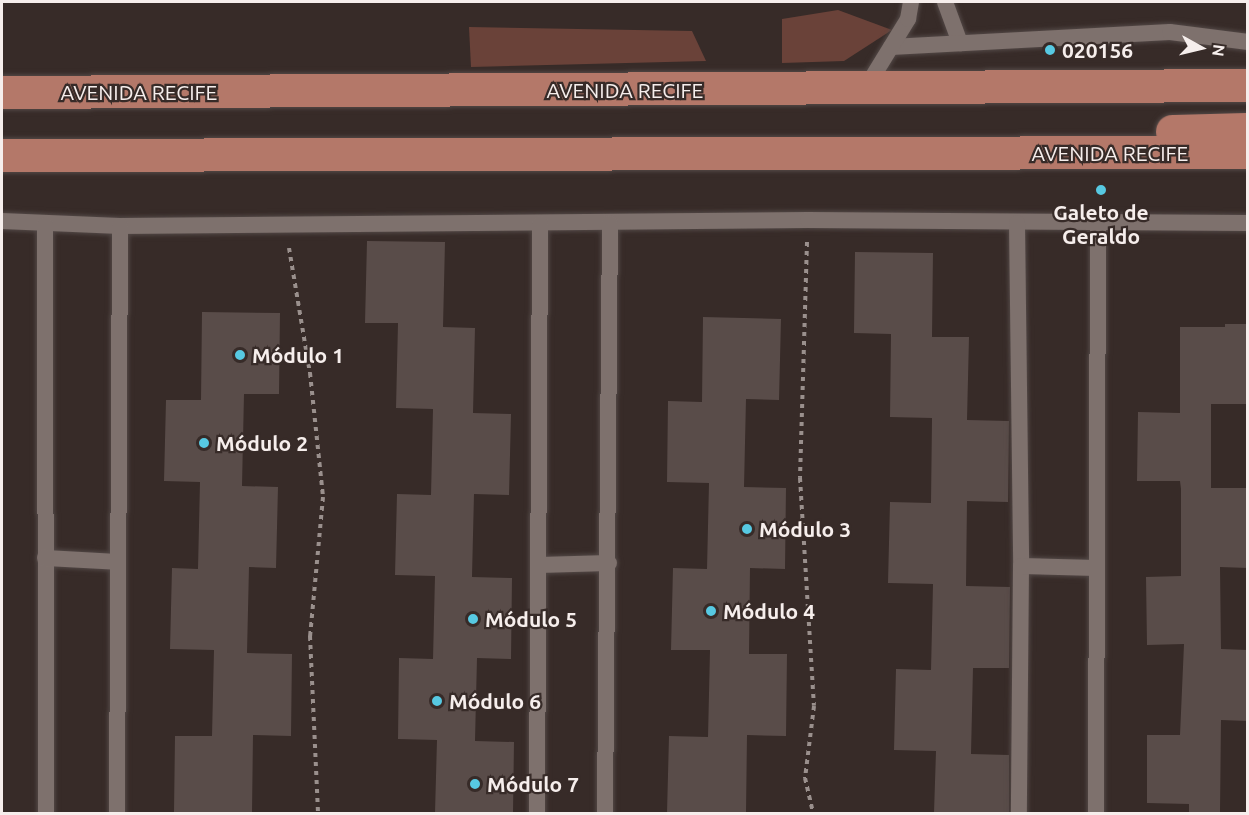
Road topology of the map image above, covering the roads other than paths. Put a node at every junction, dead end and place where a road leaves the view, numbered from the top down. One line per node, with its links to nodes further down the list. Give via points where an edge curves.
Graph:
1 (911, 2): 5 (lane, via 908,18)
2 (945, 2): 4 (lane)
3 (1248, 42): 4 (lane, via 1170,32)
4 (960, 44): 5 (lane)
5 (891, 47): 7 (lane)
6 (1248, 85): 7 (main road, AVENIDA RECIFE)
7 (867, 86): 8 (main road, AVENIDA RECIFE)
8 (2, 92)
9 (1248, 129): 11 (main road, via 1097,135)
10 (1248, 152): 11 (main road, AVENIDA RECIFE)
11 (1039, 154): 12 (main road, AVENIDA RECIFE)
12 (2, 155)
13 (2, 221): 19 (lane)
14 (610, 223): 15 (lane); 17 (lane); 23 (lane)
15 (1017, 223): 16 (lane); 25 (lane)
16 (1098, 223): 18 (lane); 26 (lane)
17 (540, 224): 20 (lane); 24 (lane)
18 (1248, 224)
19 (45, 225): 20 (lane); 21 (lane)
20 (120, 226): 22 (lane)
21 (45, 558): 22 (lane); 27 (lane)
22 (118, 562): 28 (lane)
23 (609, 563): 24 (lane); 30 (lane)
24 (539, 566): 29 (lane)
25 (1021, 566): 26 (lane); 31 (lane)
26 (1096, 568): 32 (lane)
27 (46, 813)
28 (117, 813)
29 (537, 813)
30 (605, 813)
31 (1019, 813)
32 (1096, 813)

